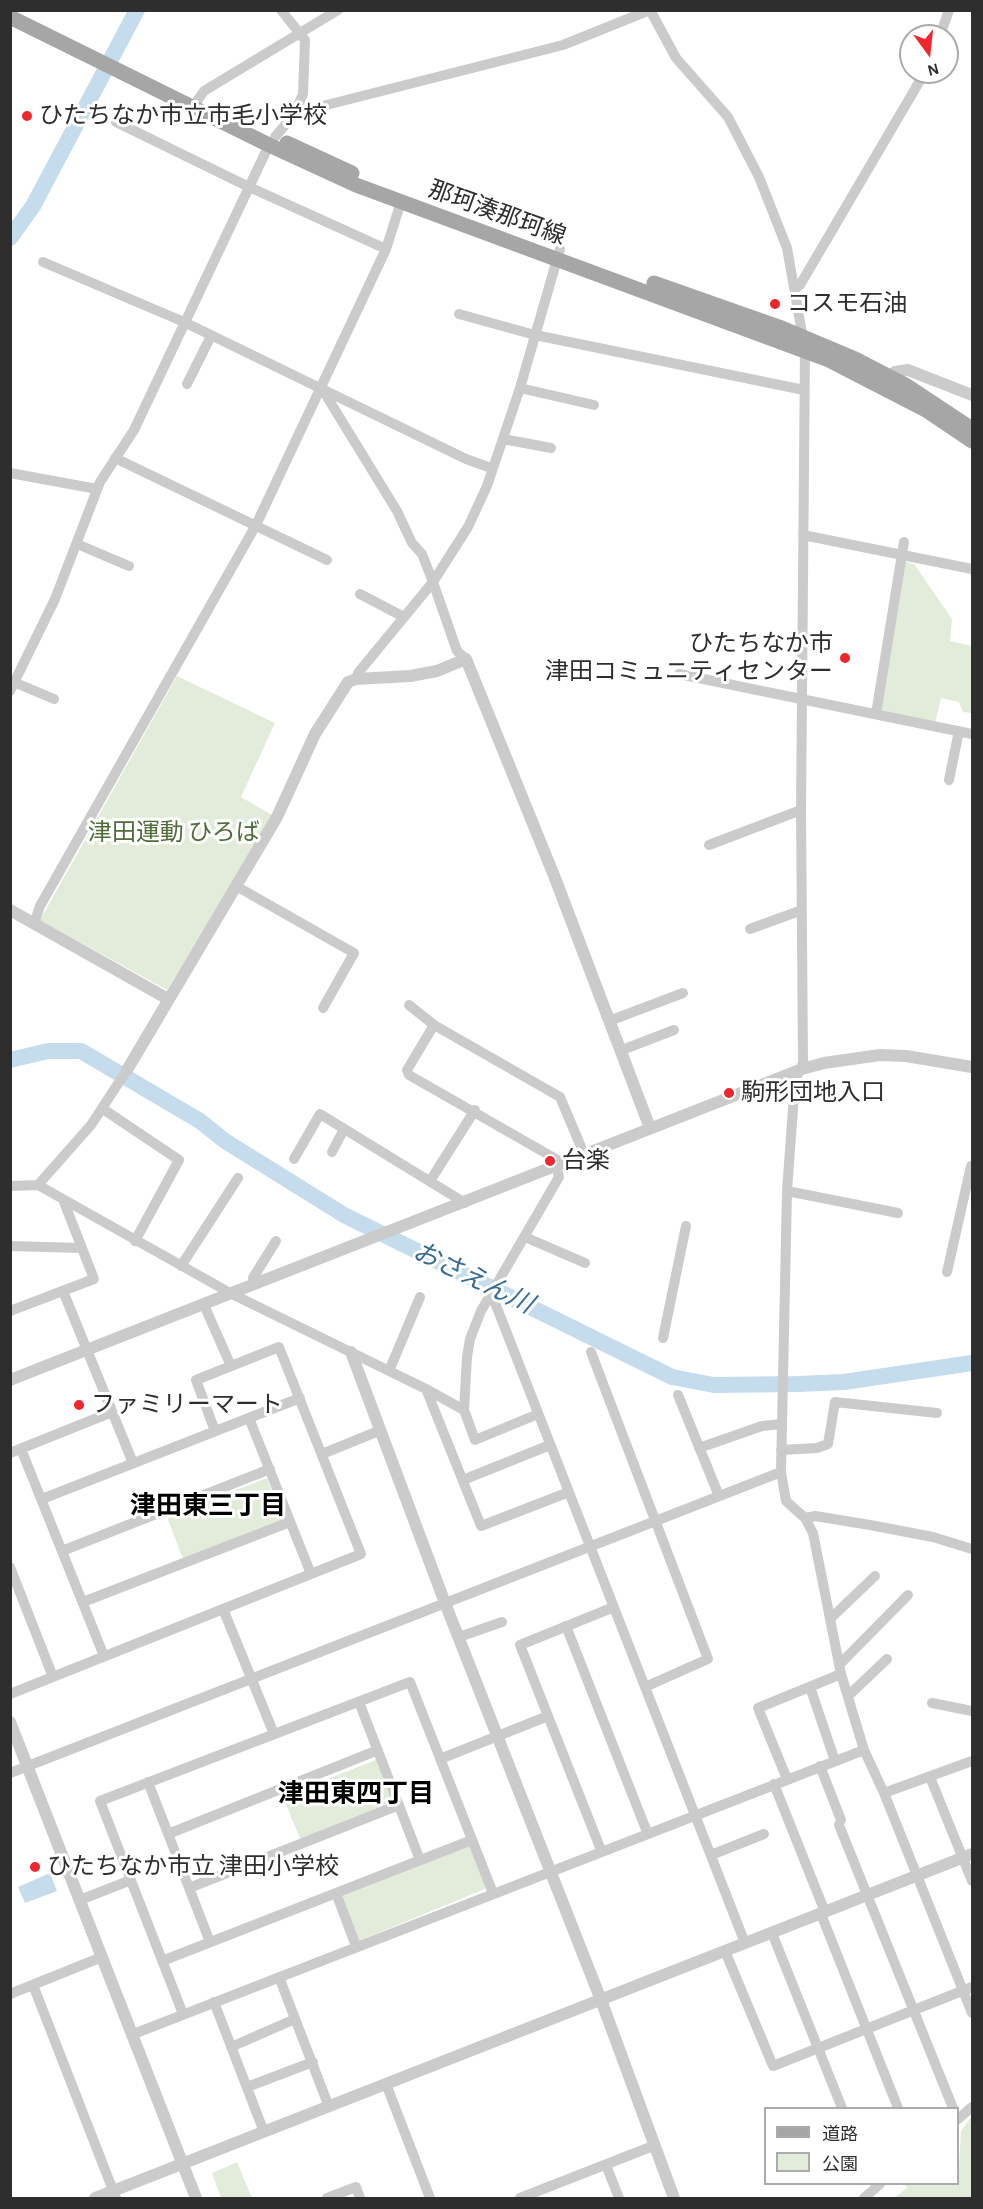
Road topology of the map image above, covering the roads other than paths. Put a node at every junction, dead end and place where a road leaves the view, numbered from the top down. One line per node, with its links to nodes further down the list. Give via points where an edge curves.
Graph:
1 (21, 10): 7 (main road, 那珂湊那珂線)
2 (281, 10): 6 (street)
3 (338, 10): 6 (street)
4 (650, 10): 10 (street, via 563,45); 18 (street, via 676,58 728,117 742,140 787,248)
5 (10, 17): 7 (main road, 那珂湊那珂線)
6 (301, 33): 9 (street, via 204,91); 10 (street, via 305,40 303,94)
7 (96, 53): 9 (main road, 那珂湊那珂線)
8 (918, 84): 18 (street)
9 (195, 103): 12 (main road, 那珂湊那珂線)
10 (295, 113): 12 (street)
11 (116, 122): 13 (street)
12 (272, 141): 13 (street); 14 (main road, 那珂湊那珂線, via 356,185); 16 (main road, 那珂湊那珂線)
13 (247, 186): 15 (street); 20 (street)
14 (401, 202): 15 (street); 16 (main road, 那珂湊那珂線)
15 (386, 249): 28 (street)
16 (558, 254): 21 (street); 23 (main road, 那珂湊那珂線)
17 (44, 262): 20 (street)
18 (795, 288): 23 (street)
19 (459, 314): 21 (street)
20 (184, 322): 22 (street); 37 (street, via 134,430)
21 (535, 334): 27 (street); 29 (street)
22 (211, 336): 26 (street); 28 (street)
23 (804, 344): 24 (main road, 那珂湊那珂線); 29 (street); 35 (main road, 那珂湊那珂線, via 926,410)
24 (890, 377): 25 (street, via 908,370); 31 (main road, 那珂湊那珂線)
25 (937, 381): 30 (street); 31 (street)
26 (188, 384)
27 (520, 388): 32 (street); 34 (street)
28 (322, 390): 38 (street); 41 (street); 49 (street, via 422,554)
29 (804, 390): 42 (street)
30 (972, 395)
31 (930, 400): 33 (main road, 那珂湊那珂線)
32 (594, 405)
33 (972, 429)
34 (503, 439): 36 (street); 38 (street)
35 (972, 441)
36 (551, 448)
37 (115, 458): 40 (street); 41 (street)
38 (491, 468): 49 (street, via 468,527)
39 (10, 473): 40 (street)
40 (97, 489): 44 (street)
41 (256, 525): 46 (street); 67 (street, via 40,906)
42 (803, 535): 45 (street); 57 (street)
43 (904, 542): 45 (street)
44 (77, 544): 47 (street); 55 (street)
45 (901, 555): 48 (street); 58 (street)
46 (327, 560)
47 (129, 566)
48 (972, 569)
49 (433, 582): 51 (street); 52 (street, via 457,651)
50 (360, 594): 51 (street)
51 (404, 617): 54 (street)
52 (466, 659): 54 (street, via 410,676); 73 (street)
53 (679, 674): 57 (street)
54 (356, 679): 64 (street, via 348,682 323,719 277,817)
55 (13, 687): 56 (street)
56 (54, 699)
57 (803, 701): 58 (street); 62 (street)
58 (876, 714): 59 (street)
59 (959, 731): 60 (street); 61 (street)
60 (972, 734)
61 (949, 780)
62 (801, 810): 63 (street); 66 (street)
63 (709, 846)
64 (237, 886): 70 (street); 72 (street, via 354,953)
65 (10, 910): 67 (street)
66 (802, 910): 68 (street); 78 (street)
67 (34, 924): 70 (street)
68 (750, 929)
69 (683, 993): 73 (street)
70 (168, 999): 79 (street)
71 (409, 1005): 74 (street)
72 (323, 1008)
73 (609, 1021): 76 (street)
74 (434, 1024): 81 (street, via 407,1070 409,1075); 85 (street, via 560,1097)
75 (674, 1030): 76 (street)
76 (622, 1050): 82 (street)
77 (972, 1067): 78 (street, via 880,1055)
78 (802, 1069): 82 (street); 93 (street, via 795,1081)
79 (127, 1070): 80 (street)
80 (103, 1109): 91 (street); 99 (street, via 179,1160)
81 (475, 1110): 87 (street); 90 (street)
82 (650, 1128): 85 (street)
83 (344, 1129): 84 (street); 86 (street, via 320,1114); 90 (street)
84 (332, 1152)
85 (584, 1154): 87 (street)
86 (294, 1159)
87 (560, 1164): 95 (street); 98 (street, via 559,1177)
88 (971, 1166): 105 (street)
89 (238, 1178): 104 (street)
90 (430, 1181): 95 (street)
91 (38, 1185): 92 (street); 94 (street)
92 (10, 1186)
93 (787, 1191): 96 (street); 128 (street)
94 (64, 1202): 99 (street); 102 (street)
95 (465, 1203): 106 (street)
96 (898, 1213)
97 (686, 1226): 113 (street)
98 (525, 1237): 103 (street); 109 (street)
99 (135, 1241): 104 (street)
100 (276, 1241): 106 (street, via 253,1278)
101 (10, 1246): 102 (street)
102 (82, 1248): 107 (street, via 94,1279)
103 (585, 1263)
104 (181, 1266): 108 (street)
105 (947, 1272)
106 (254, 1284): 108 (street)
107 (63, 1291): 112 (street); 114 (street)
108 (232, 1294): 111 (street); 116 (street)
109 (492, 1295): 123 (street, via 481,1311 471,1339); 126 (street)
110 (420, 1297): 118 (street)
111 (204, 1305): 114 (street); 117 (street)
112 (10, 1311)
113 (663, 1338)
114 (87, 1350): 119 (street); 124 (street)
115 (591, 1352): 144 (street)
116 (351, 1353): 118 (street); 129 (street)
117 (231, 1366): 122 (street, via 279,1347); 130 (street, via 196,1380)
118 (389, 1371): 120 (street)
119 (10, 1380)
120 (426, 1389): 123 (street); 139 (street)
121 (678, 1395): 132 (street)
122 (300, 1398): 127 (street); 135 (street)
123 (464, 1410): 126 (street, via 475,1440)
124 (112, 1412): 134 (street); 136 (street)
125 (937, 1413): 133 (street, via 836,1402 828,1444)
126 (538, 1414): 131 (street)
127 (249, 1418): 130 (street); 137 (street)
128 (782, 1424): 132 (street, via 762,1426); 133 (street)
129 (381, 1430): 135 (street); 154 (street)
130 (215, 1431): 136 (street)
131 (550, 1445): 139 (street); 140 (street)
132 (699, 1448): 141 (street)
133 (781, 1450): 138 (street)
134 (16, 1451): 142 (street)
135 (322, 1454): 150 (street, via 361,1554)
136 (133, 1463): 142 (street)
137 (270, 1469): 145 (street); 148 (street)
138 (781, 1472): 141 (street); 143 (street, via 786,1501)
139 (463, 1480): 140 (street, via 481,1526)
140 (569, 1492): 146 (street)
141 (719, 1497): 144 (street)
142 (42, 1499): 148 (street)
143 (805, 1518): 147 (street, via 815,1516 870,1525); 157 (street, via 813,1533)
144 (656, 1521): 146 (street); 166 (street, via 708,1659)
145 (290, 1522): 150 (street); 153 (street)
146 (590, 1546): 154 (street); 155 (street)
147 (972, 1549)
148 (62, 1551): 153 (street)
149 (11, 1572): 164 (street)
150 (311, 1574): 156 (street)
151 (875, 1576): 157 (street)
152 (908, 1595): 163 (street)
153 (83, 1602): 161 (street)
154 (445, 1603): 160 (street); 165 (street)
155 (614, 1607): 159 (street); 166 (street)
156 (223, 1609): 161 (street); 165 (street)
157 (830, 1618): 163 (street)
158 (502, 1622): 160 (street)
159 (566, 1626): 173 (street, via 520,1646); 192 (street)
160 (459, 1637): 176 (street)
161 (104, 1656): 164 (street)
162 (887, 1659): 169 (street)
163 (840, 1669): 167 (street); 169 (street)
164 (53, 1677): 168 (street)
165 (251, 1678): 175 (street); 182 (street)
166 (645, 1687): 191 (street)
167 (810, 1687): 180 (street); 186 (street, via 758,1708)
168 (10, 1694)
169 (848, 1696): 178 (street)
170 (359, 1702): 175 (street); 177 (street); 179 (street, via 410,1682)
171 (932, 1703): 172 (street)
172 (972, 1711)
173 (548, 1716): 176 (street); 196 (street)
174 (10, 1722): 182 (street)
175 (274, 1734): 187 (street)
176 (498, 1736): 179 (street); 200 (street)
177 (378, 1750): 190 (street); 193 (street)
178 (864, 1750): 180 (street); 189 (street)
179 (440, 1759): 195 (street)
180 (835, 1761): 183 (street)
181 (972, 1761): 185 (street)
182 (28, 1766): 184 (street); 208 (street)
183 (820, 1766): 186 (street); 207 (street)
184 (10, 1773)
185 (930, 1778): 189 (street); 198 (street)
186 (787, 1779): 188 (street)
187 (148, 1782): 193 (street); 202 (street, via 100,1801)
188 (774, 1784): 191 (street); 209 (street)
189 (885, 1793): 201 (street)
190 (399, 1805): 199 (street); 204 (street)
191 (694, 1814): 192 (street); 197 (street)
192 (647, 1832): 196 (street)
193 (168, 1834): 204 (street)
194 (764, 1834): 197 (street)
195 (472, 1839): 199 (street); 206 (street)
196 (601, 1850): 200 (street)
197 (711, 1855): 212 (street)
198 (968, 1856): 201 (street); 203 (street)
199 (420, 1860): 205 (street)
200 (551, 1870): 206 (street); 221 (street)
201 (918, 1876): 207 (street); 219 (street)
202 (131, 1881): 208 (street); 216 (street)
203 (972, 1881)
204 (189, 1888): 211 (street)
205 (336, 1893): 211 (street); 213 (street)
206 (493, 1893): 213 (street)
207 (865, 1896): 209 (street); 223 (street)
208 (80, 1900): 215 (street)
209 (823, 1913): 210 (street); 227 (street)
210 (772, 1933): 212 (street); 230 (street)
211 (210, 1942): 216 (street)
212 (745, 1943): 214 (street)
213 (356, 1946): 217 (street)
214 (725, 1951): 221 (street); 230 (street, via 773,2066)
215 (102, 1957): 218 (street); 228 (street)
216 (162, 1961): 225 (street)
217 (279, 1977): 222 (street); 226 (street)
218 (33, 1985): 220 (street); 245 (street)
219 (968, 1989): 223 (street); 224 (street)
220 (10, 1994)
221 (601, 2000): 232 (street); 241 (street)
222 (213, 2002): 225 (street); 229 (street)
223 (913, 2011): 227 (street); 237 (street)
224 (972, 2013)
225 (183, 2014): 228 (street)
226 (295, 2019): 229 (street); 231 (street)
227 (867, 2029): 230 (street); 236 (street)
228 (131, 2035): 242 (street)
229 (231, 2047): 233 (street)
230 (818, 2049): 235 (street)
231 (313, 2062): 233 (street); 234 (street)
232 (386, 2084): 234 (street); 250 (street)
233 (248, 2087): 240 (street)
234 (329, 2107): 240 (street)
235 (841, 2107)
236 (897, 2107)
237 (952, 2107)
238 (972, 2107): 239 (street)
239 (959, 2117)
240 (264, 2132): 242 (street)
241 (653, 2146): 243 (street); 253 (street)
242 (183, 2164): 245 (street); 247 (street)
243 (606, 2165): 251 (street); 252 (street)
244 (875, 2185): 254 (street)
245 (114, 2195): 246 (street)
246 (95, 2199)
247 (196, 2199)
248 (327, 2199): 249 (street, via 356,2187)
249 (360, 2199)
250 (430, 2199)
251 (520, 2199)
252 (619, 2199)
253 (674, 2199)
254 (864, 2199)

